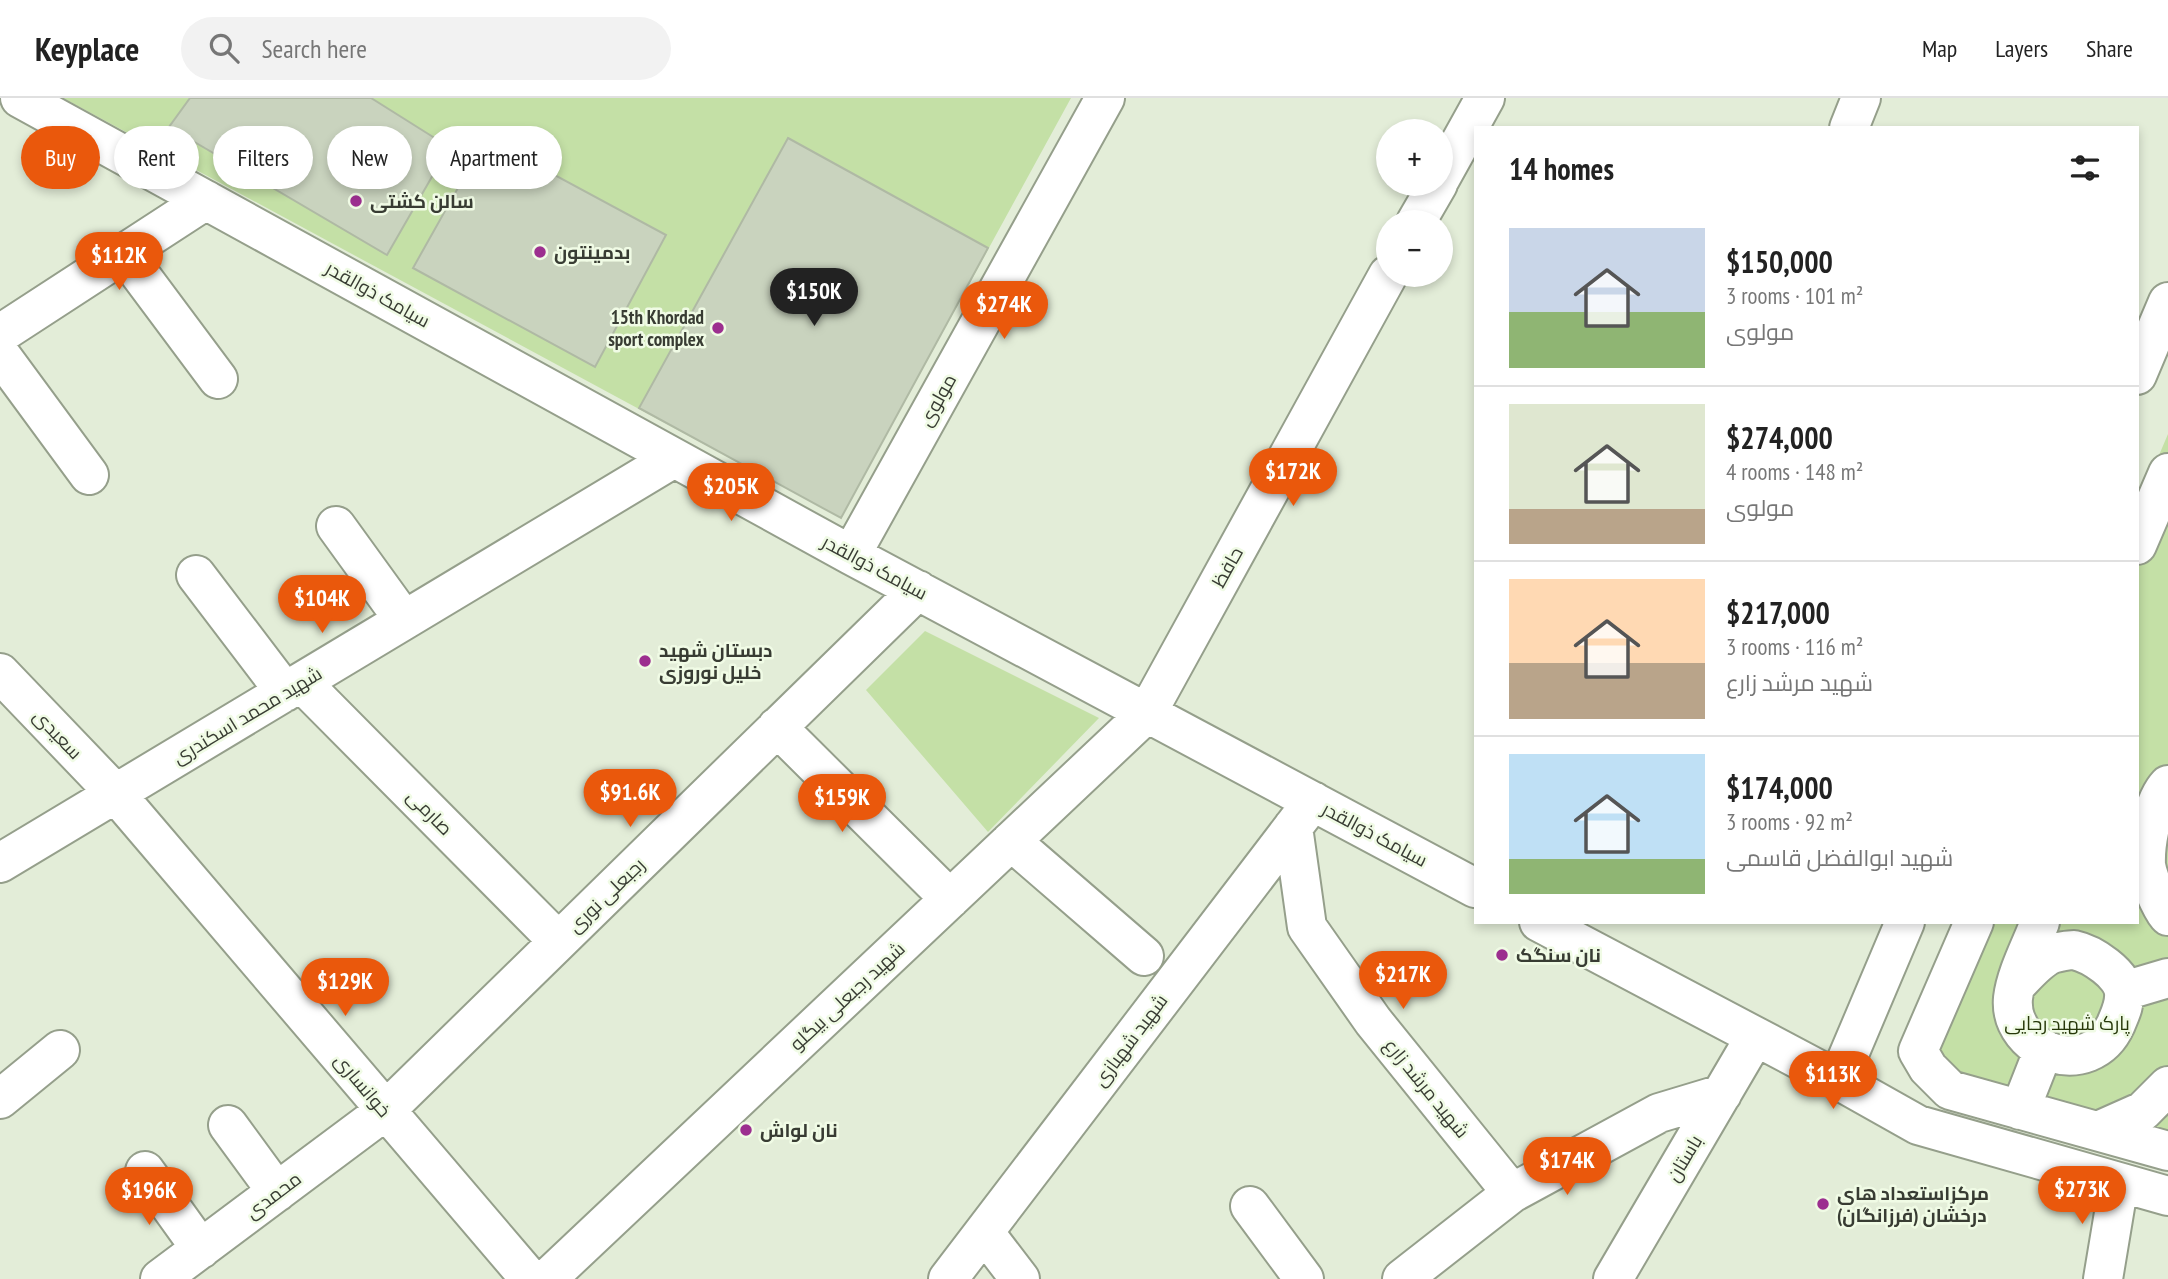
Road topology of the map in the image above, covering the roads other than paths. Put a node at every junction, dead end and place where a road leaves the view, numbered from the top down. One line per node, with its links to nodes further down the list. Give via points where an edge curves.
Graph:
1 (20, 98): 7 (street, سیامک ذوالقدر)
2 (1105, 98): 20 (street, مولوی)
3 (1485, 98): 6 (street)
4 (1861, 98): 5 (street)
5 (1850, 126)
6 (1453, 156)
7 (205, 200): 8 (street); 15 (street, سیامک ذوالقدر)
8 (124, 253): 11 (street); 14 (street)
9 (1381, 287): 26 (street, حافظ)
10 (2168, 302): 13 (street)
11 (0, 334)
12 (0, 354): 17 (street)
13 (2139, 370)
14 (218, 379)
15 (674, 458): 20 (street, سیامک ذوالقدر); 23 (street, شهید محمد اسکندری)
16 (2168, 473): 19 (street)
17 (89, 475)
18 (336, 526): 23 (street)
19 (2139, 540)
20 (851, 555): 22 (street, سیامک ذوالقدر)
21 (196, 576): 25 (street, صارمی)
22 (918, 590): 26 (street, سیامک ذوالقدر); 27 (street, رجبعلی نوری)
23 (404, 620): 25 (street, شهید محمد اسکندری)
24 (0, 674): 29 (street, سعیدی)
25 (293, 687): 29 (street, شهید محمد اسکندری); 40 (street, صارمی)
26 (1147, 713): 30 (street, سیامک ذوالقدر); 31 (street, شهید رجبعلی بیگلو)
27 (777, 727): 34 (street); 40 (street, رجبعلی نوری)
28 (2168, 785): 35 (street, via 2150,828 2146,866)
29 (116, 794): 32 (street, شهید محمد اسکندری); 53 (street, خوانساری)
30 (1303, 814): 33 (street, سیامک ذوالقدر); 60 (street, شهید مرشد زارع, via 1307,927 1373,1021); 63 (street, شهید شهبازی)
31 (1012, 841): 34 (street, شهید رجبعلی بیگلو); 41 (street)
32 (0, 863)
33 (1474, 888)
34 (950, 899): 67 (street, شهید رجبعلی بیگلو)
35 (2168, 916)
36 (1543, 924): 45 (street)
37 (1904, 924): 48 (street)
38 (1973, 924): 52 (street, via 1919,1051 1928,1068 1950,1090)
39 (2039, 924): 43 (street)
40 (558, 942): 53 (street, رجبعلی نوری)
41 (1144, 956)
42 (2168, 978): 44 (street)
43 (2016, 985): 44 (street, via 2051,954 2073,950 2106,966); 46 (street, via 2015,1017 2029,1038)
44 (2124, 991): 46 (street, via 2123,1009 2099,1048 2060,1056)
45 (1755, 1037): 48 (street); 50 (street, باستان)
46 (2045, 1049): 52 (street)
47 (60, 1050): 51 (street)
48 (1838, 1080): 58 (street, via 1918,1125)
49 (2168, 1086): 55 (street, via 2143,1111)
50 (1722, 1094): 60 (street, via 1659,1113); 72 (street, باستان)
51 (0, 1099)
52 (2020, 1110): 55 (street)
53 (385, 1111): 59 (street, محمدی); 66 (street, خوانساری)
54 (228, 1125): 59 (street)
55 (2098, 1131): 56 (street)
56 (2168, 1151)
57 (145, 1171): 64 (street)
58 (2119, 1183): 61 (street); 73 (street)
59 (277, 1192): 64 (street, محمدی)
60 (1512, 1193): 71 (street)
61 (2168, 1196)
62 (1250, 1206): 70 (street)
63 (984, 1232): 68 (street, شهید شهبازی); 69 (street)
64 (201, 1249): 65 (street, محمدی)
65 (160, 1279)
66 (530, 1279)
67 (547, 1279)
68 (948, 1279)
69 (1020, 1279)
70 (1304, 1279)
71 (1402, 1279)
72 (1613, 1279)
73 (2102, 1279)

